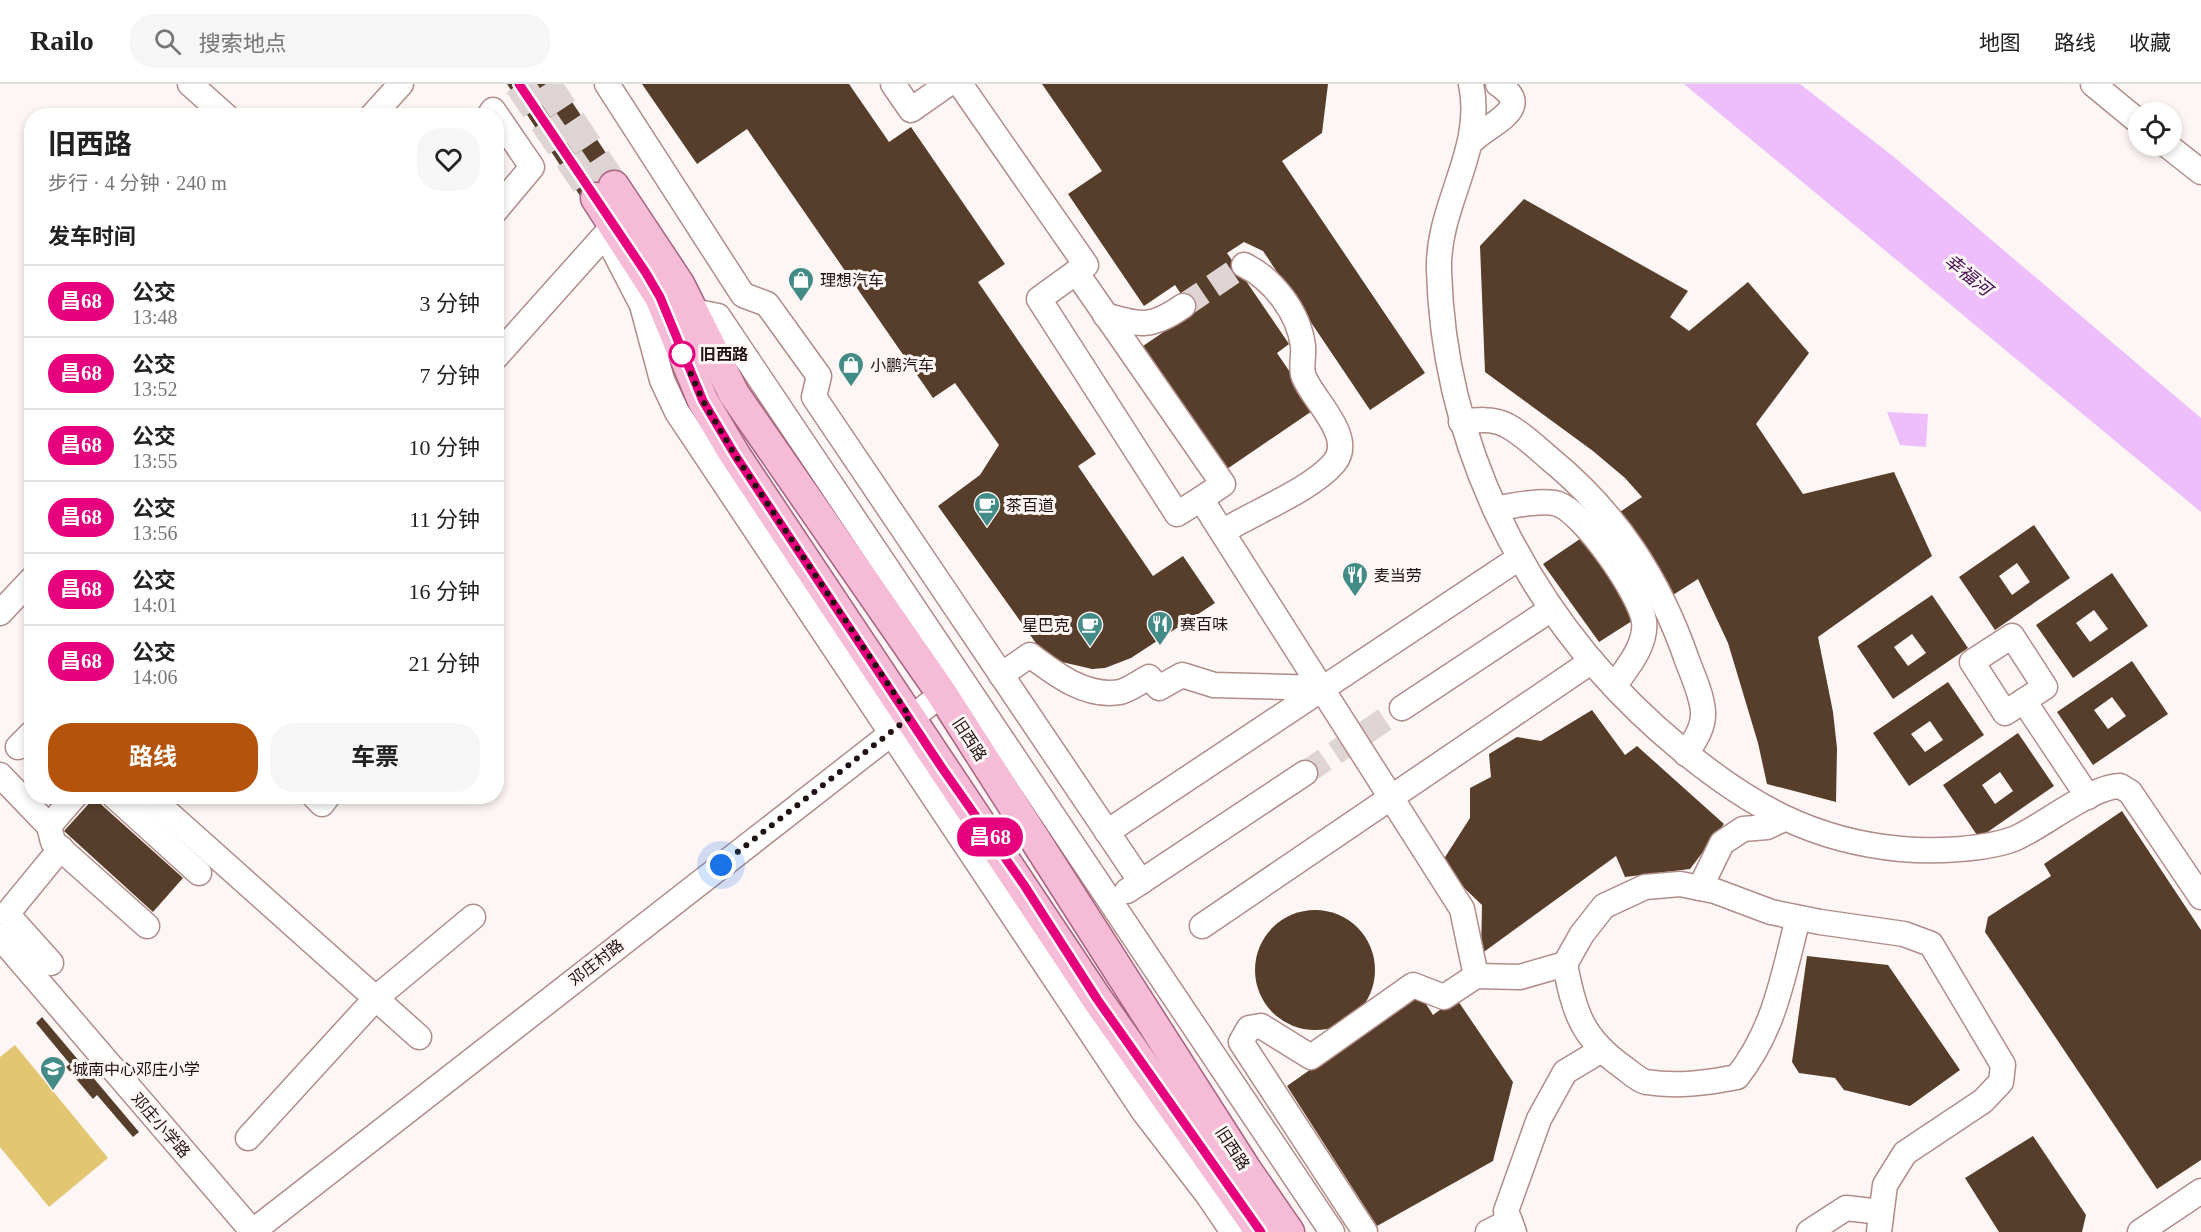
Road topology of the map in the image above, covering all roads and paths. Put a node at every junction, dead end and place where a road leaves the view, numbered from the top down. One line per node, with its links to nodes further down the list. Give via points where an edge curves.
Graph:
1 (190, 84): 10 (street)
2 (401, 84): 11 (street)
3 (607, 84): 34 (street, via 743,294 767,304 819,376 813,397)
4 (893, 84): 5 (street, via 911,110)
5 (948, 84)
6 (960, 84): 20 (street, via 1086,265)
7 (1471, 84): 14 (street, via 1476,116)
8 (1498, 84): 14 (street, via 1510,92 1514,102 1511,110)
9 (2097, 85): 12 (street)
10 (217, 108)
11 (379, 108)
12 (2128, 112)
13 (504, 126): 17 (street, via 532,167)
14 (1471, 142): 25 (street, via 1448,215 1438,265)
15 (2181, 156): 16 (street)
16 (2201, 172)
17 (504, 200)
18 (610, 231): 22 (main road, 旧西路, via 605,192 679,284); 24 (street); 40 (main road, 旧西路, via 660,297 713,418)
19 (1244, 265): 28 (street, via 1273,284 1297,326 1303,346 1303,374 1334,425 1340,446 1336,462 1302,488)
20 (1076, 273): 23 (street); 26 (street, via 1039,299 1178,514)
21 (1183, 306): 23 (street, via 1147,325)
22 (692, 310): 37 (main road, 旧西路, via 734,394); 59 (street, via 718,316)
23 (1106, 315): 26 (street, via 1223,483)
24 (504, 348)
25 (1461, 422): 27 (street); 41 (street, via 1505,424 1591,495 1634,550 1665,603 1698,692 1703,713 1701,729)
26 (1201, 499): 28 (street)
27 (1495, 509): 29 (street); 35 (street, via 1558,504 1577,517 1608,557 1636,600 1644,621 1641,643)
28 (1222, 532): 36 (street)
29 (1519, 558): 31 (street); 36 (street)
30 (24, 588): 32 (street)
31 (1550, 610): 33 (street); 39 (street)
32 (0, 613)
33 (1592, 661): 35 (street); 44 (street)
34 (1001, 675): 36 (street, via 1030,655 1058,676 1088,690 1120,692 1149,677 1159,688 1182,675 1214,685); 53 (street)
35 (1614, 686): 41 (street)
36 (1322, 688): 44 (street); 53 (street)
37 (942, 694): 40 (street, 邓庄村路); 62 (main road, 旧西路)
38 (2024, 701): 45 (street)
39 (1402, 708)
40 (900, 725): 76 (street, 邓庄村路); 77 (street, via 1144,1112); 78 (main road, 旧西路)
41 (1686, 754): 51 (street)
42 (1305, 773): 56 (street)
43 (0, 774): 46 (street)
44 (1391, 797): 64 (street); 68 (street, via 1462,909)
45 (2088, 797): 51 (street, via 2014,839 1940,850 1847,842); 58 (street, via 2109,786 2120,786 2130,792)
46 (24, 799)
47 (28, 804): 52 (street)
48 (68, 804): 52 (street)
49 (123, 804): 55 (street)
50 (158, 804): 69 (street)
51 (1784, 819): 57 (street, via 1767,827 1743,829 1722,843)
52 (49, 826): 54 (street, via 54,842)
53 (1107, 832): 56 (street)
54 (61, 848): 63 (street); 66 (street, via 7,914)
55 (199, 873)
56 (1141, 882): 59 (street)
57 (1700, 888): 61 (street); 67 (street, via 1680,884 1645,887 1604,906)
58 (2201, 897)
59 (1112, 901): 62 (street); 80 (street)
60 (473, 917): 69 (street)
61 (1798, 918): 71 (street, via 1774,1015 1756,1053 1737,1077 1692,1085 1643,1082); 74 (street, via 1904,934 1931,944 2003,1065 2001,1082 1983,1101 1905,1153 1885,1185)
62 (1085, 920): 79 (main road, 旧西路)
63 (147, 926)
64 (1202, 926)
65 (0, 937): 76 (street, 邓庄小学路)
66 (51, 963)
67 (1565, 964): 68 (street, via 1520,976); 71 (street, via 1570,994)
68 (1476, 976): 81 (street, via 1444,996 1413,985 1311,1057 1261,1026 1249,1028 1241,1042)
69 (376, 998): 70 (street); 72 (street)
70 (419, 1037)
71 (1599, 1051): 75 (street, via 1565,1072 1539,1119 1506,1211)
72 (248, 1138)
73 (2201, 1191): 83 (street)
74 (1880, 1222): 82 (street, via 1846,1208)
75 (1504, 1228)
76 (252, 1232)
77 (1233, 1232)
78 (1261, 1232)
79 (1289, 1232)
80 (1332, 1232)
81 (1365, 1232)
82 (1809, 1232)
83 (2140, 1232)

